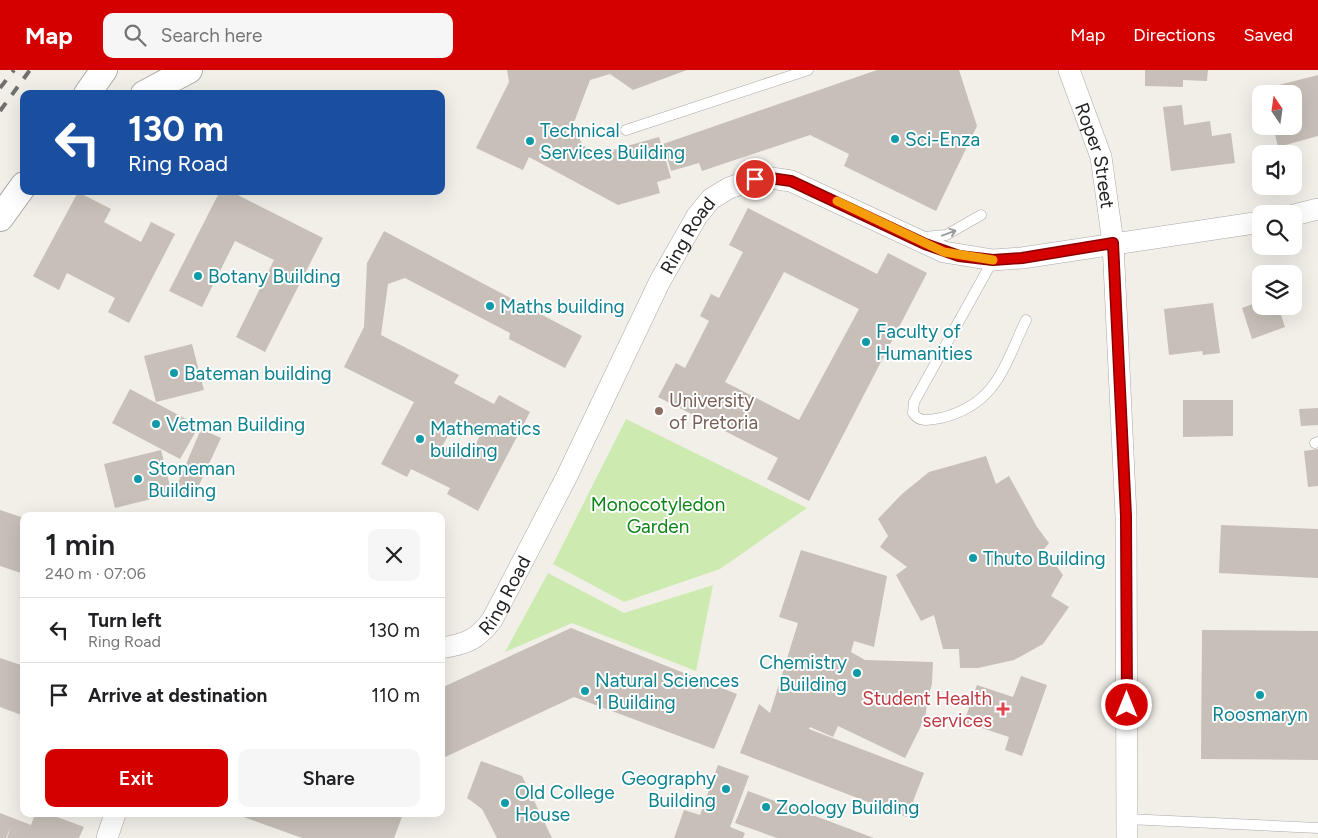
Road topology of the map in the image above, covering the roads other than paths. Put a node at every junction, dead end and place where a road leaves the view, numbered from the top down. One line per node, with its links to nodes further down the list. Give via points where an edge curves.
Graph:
1 (104, 70): 5 (street)
2 (188, 70): 6 (street)
3 (808, 70): 7 (lane)
4 (1069, 70): 15 (street, Roper Street, via 1101,157)
5 (90, 90)
6 (151, 90)
7 (626, 130)
8 (20, 190): 12 (street)
9 (1318, 209): 10 (street)
10 (1302, 213)
11 (980, 215): 14 (lane, one-way to 11, via 946,235)
12 (0, 218)
13 (1252, 223): 15 (street, Ring Road)
14 (913, 238): 16 (street, Ring Road, via 944,252); 18 (street, Ring Road, via 791,181 755,179 729,188 711,199 697,216 660,281 566,478 492,620 480,635)
15 (1113, 243): 16 (street, Ring Road); 20 (street, via 1126,516)
16 (993, 260): 17 (lane, via 914,402 916,418 925,421 944,417 981,401 993,389)
17 (1026, 320)
18 (445, 647)
19 (114, 817): 22 (street)
20 (1127, 828): 21 (lane)
21 (1318, 828)
22 (107, 838)

